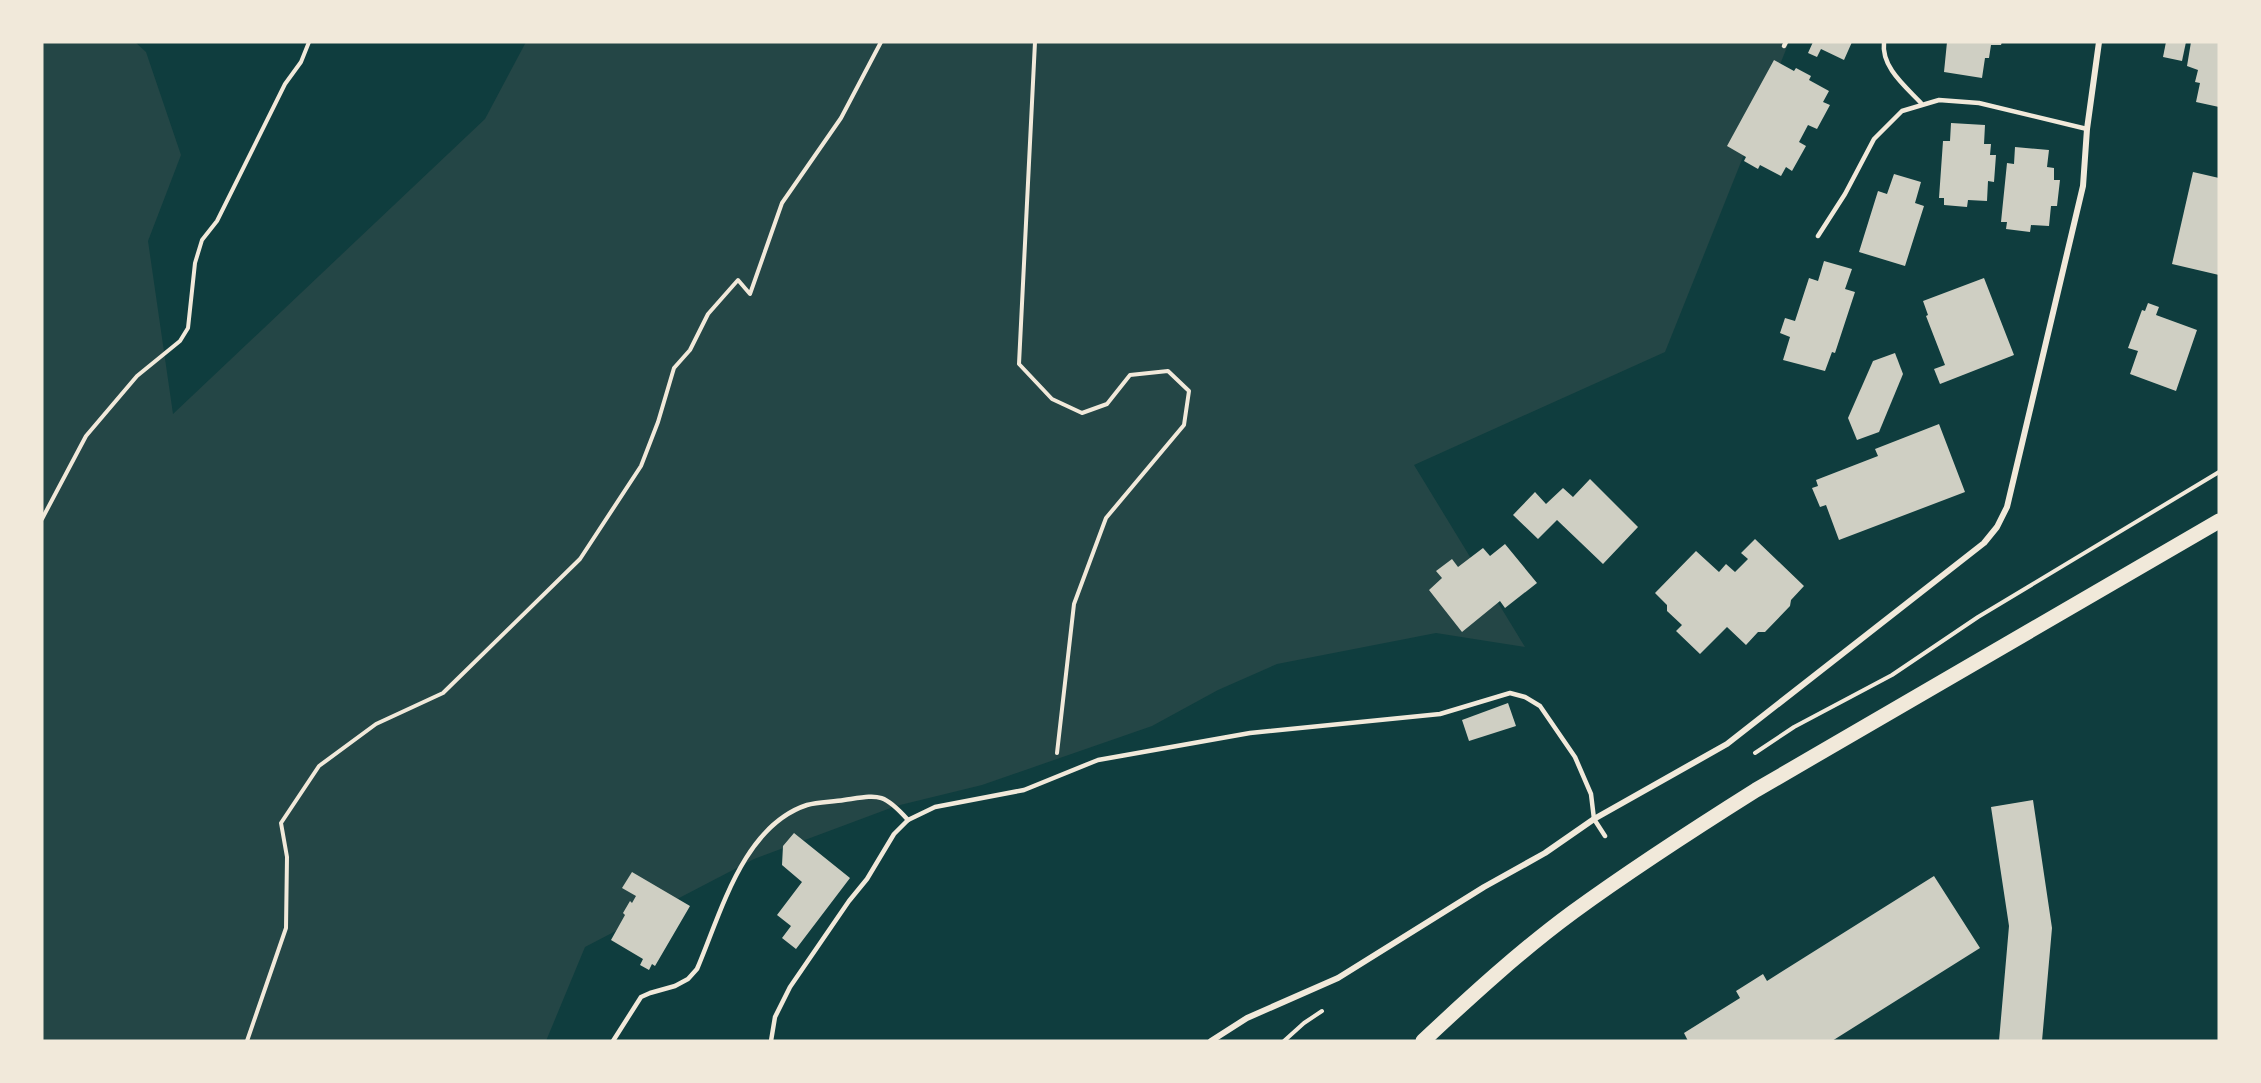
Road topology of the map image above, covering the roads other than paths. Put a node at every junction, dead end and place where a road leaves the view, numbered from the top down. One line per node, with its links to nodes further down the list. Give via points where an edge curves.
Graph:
1 (1884, 42): 3 (lane, via 1882,54 1890,68)
2 (2099, 42): 4 (street)
3 (1921, 103): 4 (lane, via 1979,103); 5 (lane, via 1902,111 1875,139)
4 (2087, 129): 7 (street, via 2083,186 2007,507 1997,527 1984,543 1727,744)
5 (1818, 236)
6 (2219, 521): 13 (main road, via 1696,828 1571,914)
7 (1594, 819): 8 (lane, via 1591,794 1569,749 1540,706 1510,693 1440,714 1250,733 1098,760 1024,790 935,807); 9 (lane); 12 (street, via 1545,853 1338,978 1246,1018)
8 (908, 820): 10 (lane, via 892,802 870,796 808,805 774,823 740,867 697,969 675,986 641,997); 11 (lane, via 894,834 790,987 775,1017)
9 (1605, 836)
10 (613, 1041)
11 (771, 1041)
12 (1211, 1041)
13 (1423, 1041)

